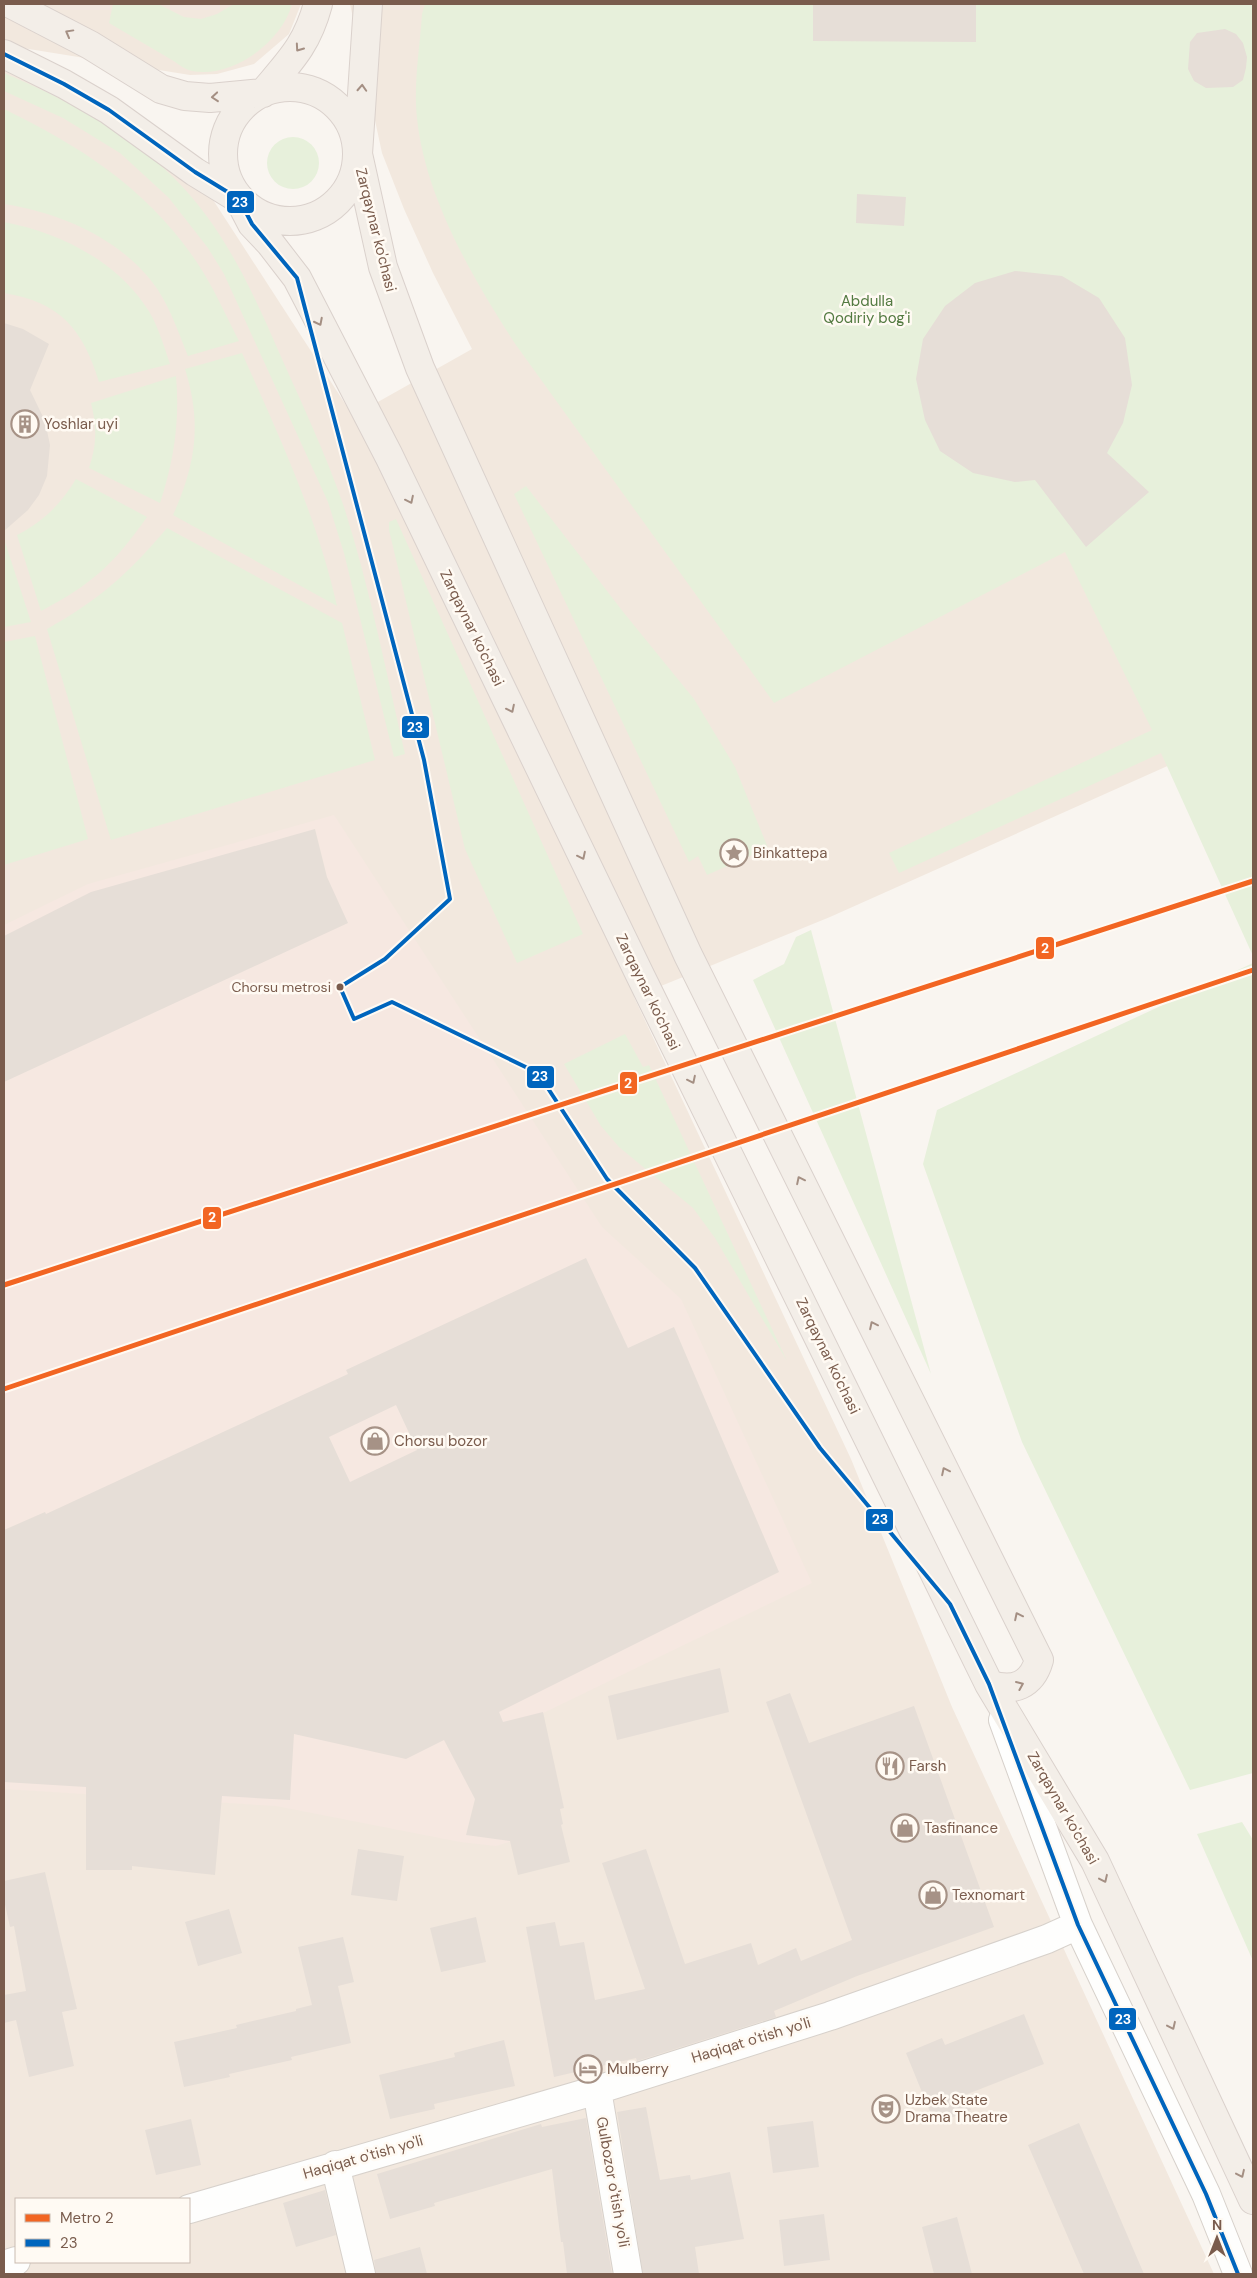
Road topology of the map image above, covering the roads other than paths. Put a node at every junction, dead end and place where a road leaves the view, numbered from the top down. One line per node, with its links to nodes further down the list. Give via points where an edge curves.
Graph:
1 (11, 4): 5 (main road, one-way to 1, via 210,98 167,91 90,45)
2 (318, 4): 5 (main road, one-way to 5, via 303,44)
3 (368, 4): 6 (main road, Zarqaynar ko'chasi, one-way to 3)
4 (4, 54): 7 (main road, via 109,110 194,172)
5 (263, 93): 6 (main road, via 294,87 324,97 348,121 354,132); 7 (main road, via 238,112 224,140 225,171)
6 (358, 154): 7 (main road, via 354,177 342,197 315,217 280,221 258,214); 8 (main road, Zarqaynar ko'chasi, one-way to 6, via 1006,1688 1021,1686 1033,1675 1039,1660 688,955 420,368 383,267)
7 (240, 199): 8 (main road, Zarqaynar ko'chasi, one-way to 8, via 252,224 297,278 389,456)
8 (989, 1684): 9 (street); 12 (main road, Zarqaynar ko'chasi, one-way to 12, via 1095,1861)
9 (1078, 1925): 10 (street, Haqiqat o'tish yo'li, via 830,2016); 16 (street, via 1206,2194)
10 (597, 2090): 11 (street, Haqiqat o'tish yo'li); 15 (street, Gulbozor o'tish yo'li)
11 (335, 2165): 13 (street, Haqiqat o'tish yo'li); 14 (street)
12 (1253, 2200)
13 (190, 2209)
14 (361, 2274)
15 (628, 2274)
16 (1238, 2274)

